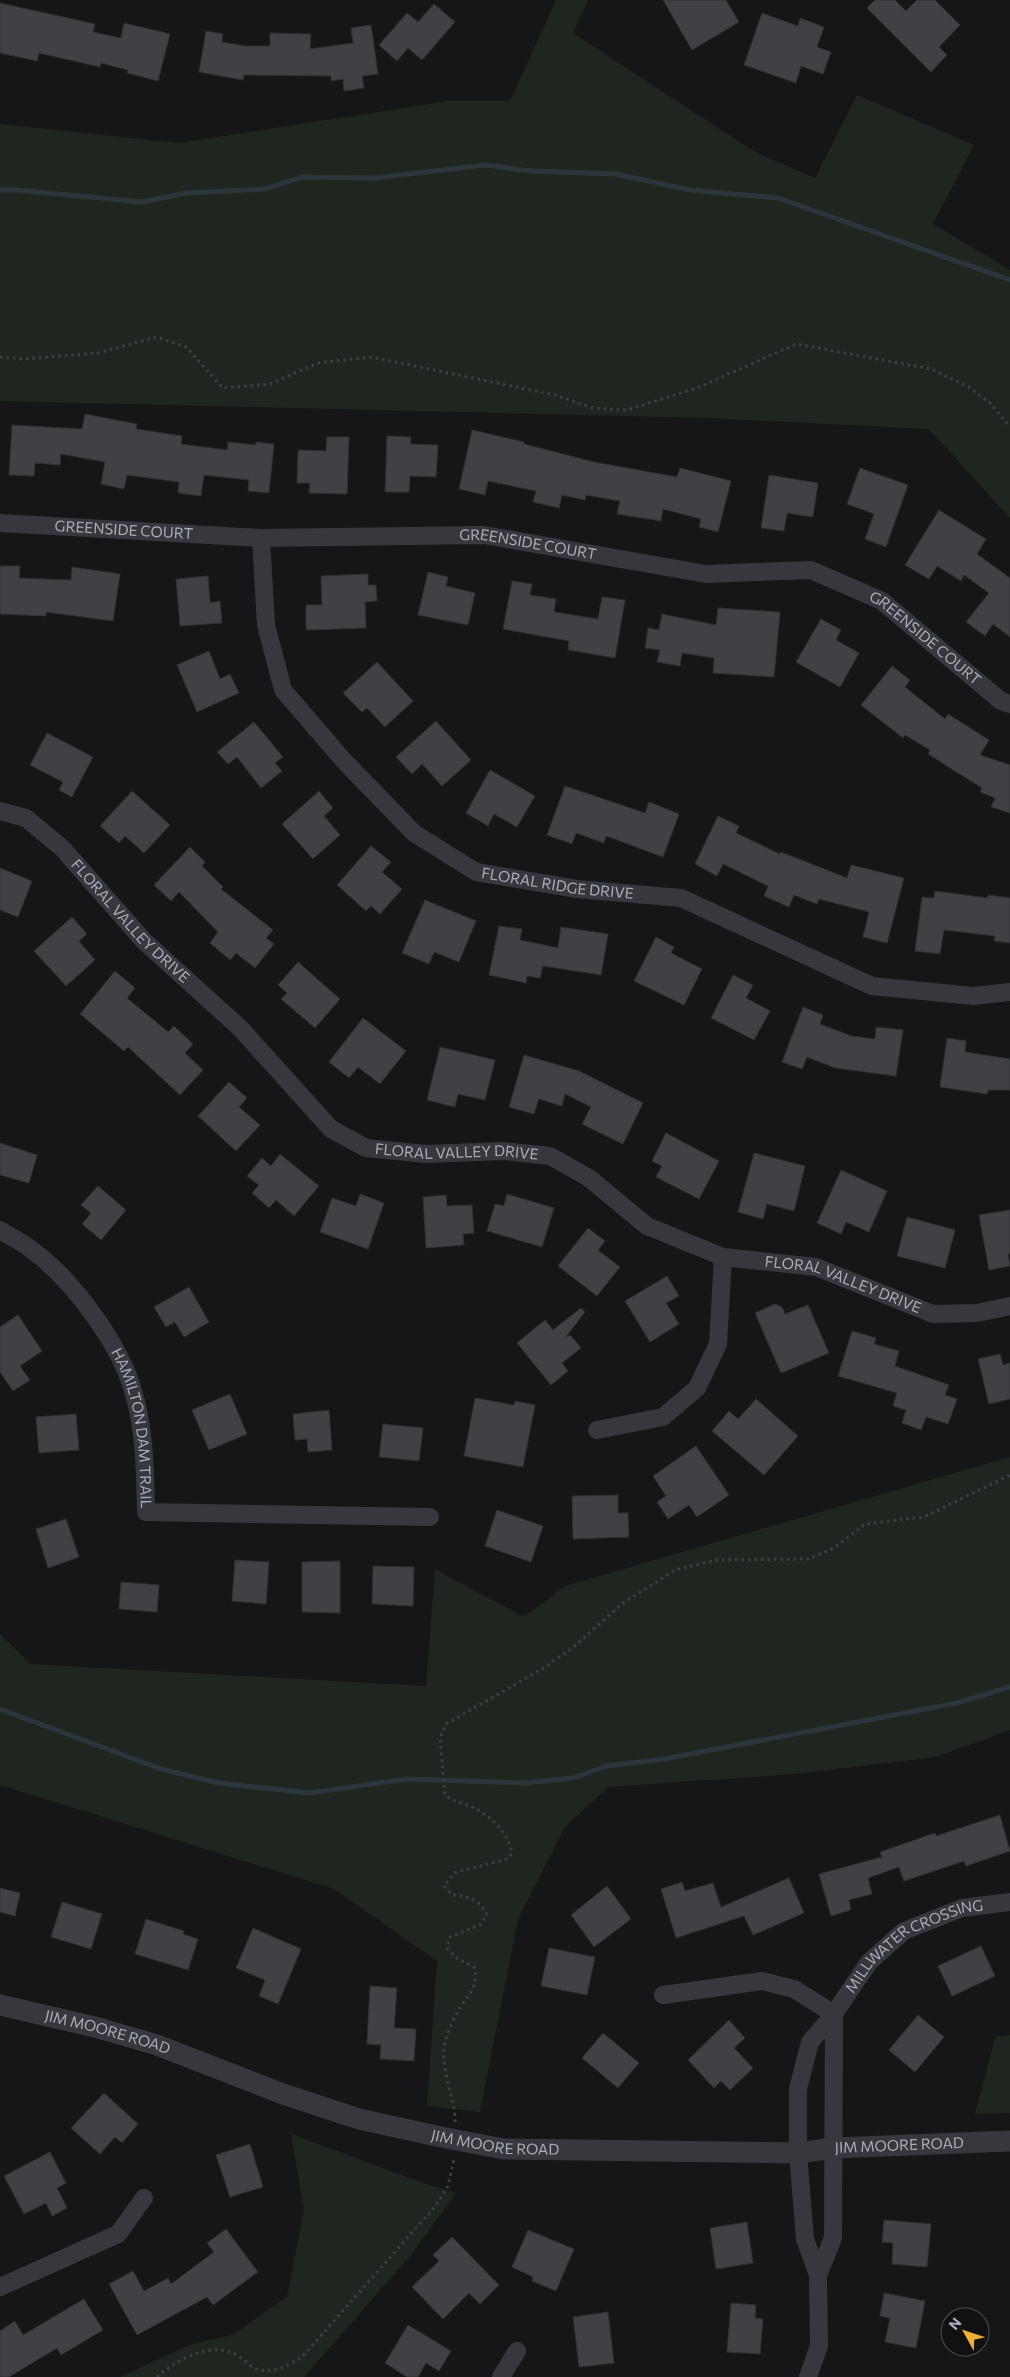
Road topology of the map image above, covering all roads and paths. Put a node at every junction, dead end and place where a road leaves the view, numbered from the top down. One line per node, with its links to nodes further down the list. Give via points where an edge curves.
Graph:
1 (0, 357): 2 (path, via 23,359 98,353 157,337 186,347 223,388 270,384 318,363 371,357 555,395 593,408 627,410 698,388 796,344 931,370 969,387 990,403)
2 (1010, 426)
3 (0, 523): 4 (street, GREENSIDE COURT)
4 (261, 538): 5 (street, GREENSIDE COURT, via 484,535 706,574 811,570 882,601 1001,701); 7 (street, FLORAL RIDGE DRIVE, via 266,625 283,690 345,762 414,833 476,872 577,889 681,898 872,986 972,996)
5 (1010, 704)
6 (0, 811): 9 (street, FLORAL VALLEY DRIVE, via 26,818 62,848 144,941 240,1028 332,1129 366,1148 426,1154 503,1150 550,1156 589,1178 647,1226)
7 (1010, 992)
8 (0, 1230): 13 (street, HAMILTON DAM TRAIL, via 33,1250 84,1300 112,1343 134,1393 145,1449 146,1512)
9 (723, 1256): 10 (street, FLORAL VALLEY DRIVE, via 816,1267 933,1314 977,1313); 11 (street, via 718,1344 697,1388 663,1417)
10 (1010, 1306)
11 (597, 1430)
12 (1010, 1475): 18 (path, via 924,1517 865,1524 834,1548 808,1559 717,1560 675,1570 623,1603 571,1649 446,1724 440,1738 444,1794 454,1802 472,1807 500,1828 510,1842 512,1853 508,1859 454,1873 444,1886 452,1895 468,1896 483,1906 488,1915 480,1925 450,1937 447,1948 455,1957 475,1968 476,1978 470,1997 457,2012 445,2044)
13 (430, 1517)
14 (1010, 1902): 17 (street, MILLWATER CROSSING, via 962,1908 904,1931 869,1962)
15 (663, 1995): 17 (street, via 762,1981 794,1989)
16 (0, 2005): 21 (street, JIM MOORE ROAD, via 95,2027 157,2046 359,2119 504,2149)
17 (834, 2014): 20 (street, MILLWATER CROSSING); 21 (street, MILLWATER CROSSING, via 810,2042 798,2089)
18 (455, 2118)
19 (1010, 2142): 20 (street, JIM MOORE ROAD)
20 (834, 2148): 21 (street, JIM MOORE ROAD); 24 (street, MILLWATER CROSSING, via 833,2238)
21 (798, 2153): 24 (street, MILLWATER CROSSING, via 805,2239)
22 (454, 2155): 27 (path, via 448,2186 433,2209 302,2357 277,2370 258,2370 236,2355 218,2348 190,2356)
23 (144, 2198): 25 (street, via 118,2234)
24 (818, 2275): 29 (street, via 819,2346)
25 (0, 2287)
26 (517, 2351): 28 (street)
27 (157, 2377)
28 (501, 2377)
29 (808, 2377)

